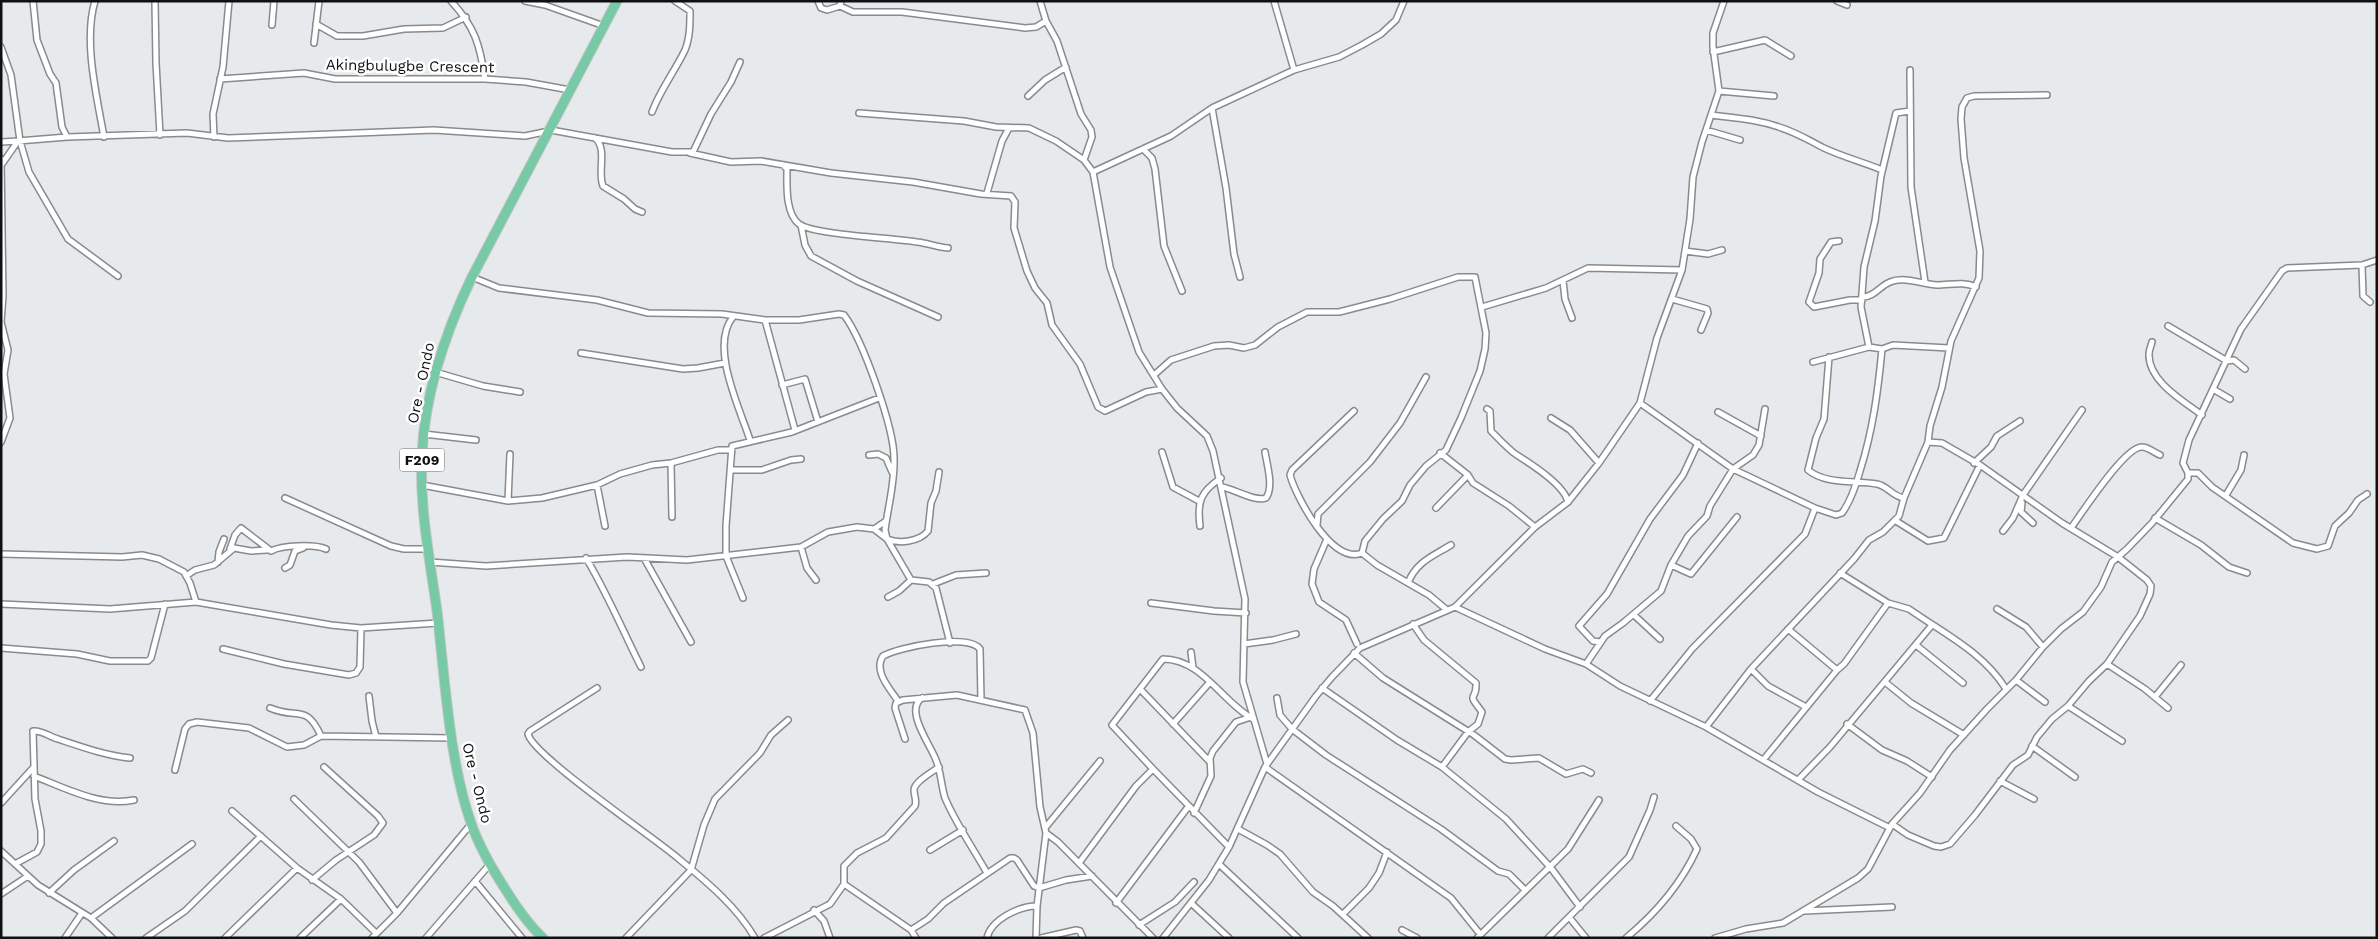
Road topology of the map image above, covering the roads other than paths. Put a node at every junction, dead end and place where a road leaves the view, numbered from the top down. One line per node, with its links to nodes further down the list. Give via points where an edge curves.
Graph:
1 (33, 1): 48 (street, via 37,40 56,83 62,127)
2 (95, 1): 49 (street, via 91,27 94,92)
3 (155, 1): 47 (street)
4 (229, 1): 32 (street)
5 (274, 1): 22 (street)
6 (319, 1): 21 (street)
7 (451, 1): 19 (street)
8 (525, 1): 23 (street)
9 (618, 1): 23 (main road, Ore - Ondo / F209)
10 (676, 1): 41 (street, via 690,11 690,29 685,49 657,97)
11 (818, 1): 17 (street, via 824,10)
12 (1040, 1): 20 (street)
13 (1274, 1): 30 (street)
14 (1404, 1): 30 (street, via 1396,20 1381,34 1340,57)
15 (1724, 1): 26 (street, via 1713,33)
16 (1838, 1): 18 (street)
17 (840, 4): 20 (street, via 853,12 902,12 1025,28 1036,27)
18 (1847, 5)
19 (466, 17): 21 (street, via 443,28 404,29 363,36 337,36); 33 (street, via 477,39)
20 (1046, 21): 29 (street, via 1058,41)
21 (316, 24): 24 (street)
22 (272, 25)
23 (604, 26): 34 (main road, Ore - Ondo / F209)
24 (314, 43)
25 (1, 47): 53 (street, via 11,75)
26 (1714, 52): 27 (street, via 1766,40); 35 (street)
27 (1791, 56)
28 (740, 62): 56 (street, via 695,150)
29 (1066, 67): 37 (street, via 1044,80); 58 (street, via 1081,114 1091,130 1092,137)
30 (1294, 70): 39 (street)
31 (1910, 70): 40 (street)
32 (220, 79): 33 (street, Akingbulugbe Crescent, via 304,73 335,79); 50 (street, via 213,114)
33 (485, 79): 34 (street, Akingbulugbe Crescent)
34 (570, 90): 46 (main road, Ore - Ondo / F209)
35 (1719, 91): 38 (street); 43 (street)
36 (2048, 95): 79 (street, via 1974,96 1963,102 1964,158 1980,251)
37 (1028, 96)
38 (1774, 96)
39 (1212, 108): 55 (street, via 1171,136); 75 (street)
40 (1910, 111): 61 (street, via 1896,113); 77 (street, via 1911,187)
41 (652, 112)
42 (859, 113): 44 (street)
43 (1711, 115): 45 (street); 61 (street, via 1778,126)
44 (1009, 128): 58 (street, via 1029,128 1056,140); 63 (street)
45 (1706, 130): 52 (street); 69 (street, via 1693,178)
46 (550, 131): 50 (street, via 525,136 434,130); 51 (street); 74 (main road, Ore - Ondo / F209)
47 (160, 135): 49 (street); 50 (street, via 187,133)
48 (67, 137): 49 (street); 53 (street)
49 (104, 137)
50 (214, 137)
51 (595, 138): 56 (street); 64 (street, via 601,149 603,186)
52 (1740, 140)
53 (19, 141): 54 (street); 59 (street); 73 (street, via 29,172 68,239)
54 (1, 142)
55 (1143, 149): 62 (street); 80 (street, via 1152,158 1164,246)
56 (690, 153): 60 (street, via 731,162 750,160)
57 (1, 159): 59 (street)
58 (1084, 160): 62 (street)
59 (2, 164): 78 (street)
60 (783, 165): 63 (street); 65 (street, via 787,169 792,213)
61 (1882, 170): 82 (street, via 1864,267)
62 (1093, 172): 102 (street, via 1110,267 1139,352)
63 (987, 193): 105 (street, via 1014,198 1014,228 1027,271 1047,303 1052,325 1080,364 1098,407 1105,411 1146,392)
64 (642, 212)
65 (801, 225): 67 (street); 85 (street, via 805,244 812,256 857,281)
66 (1839, 241): 82 (street, via 1831,242 1820,259 1819,273 1809,302 1814,307)
67 (948, 248)
68 (1722, 250): 69 (street, via 1708,254)
69 (1685, 251): 72 (street)
70 (2377, 260): 71 (street)
71 (2362, 265): 83 (street, via 2363,296); 98 (street, via 2287,268 2282,271 2241,329)
72 (1682, 270): 76 (street, via 1588,268); 81 (street)
73 (118, 276)
74 (472, 277): 86 (street, via 499,288 596,300 648,313 722,314); 101 (main road, Ore - Ondo / F209)
75 (1240, 277)
76 (1563, 281): 84 (street); 87 (street)
77 (1925, 282): 79 (street, via 1935,285 1963,283); 82 (street, via 1891,282)
78 (2, 287): 108 (street, via 2,322 8,350 4,374)
79 (1976, 287): 93 (street)
80 (1182, 291)
81 (1672, 298): 90 (street, via 1707,309); 112 (street, via 1657,338)
82 (1862, 299): 92 (street)
83 (2370, 302)
84 (1482, 307): 102 (street, via 1475,277 1458,277 1339,312 1307,312 1278,327 1255,345 1244,348 1214,346 1180,356); 133 (street, via 1486,333 1480,371 1446,450)
85 (938, 317)
86 (733, 318): 88 (street); 99 (street, via 723,342)
87 (1572, 318)
88 (765, 320): 104 (street); 109 (street, via 844,315 866,358)
89 (2168, 326): 98 (street)
90 (1701, 330)
91 (2152, 342): 118 (street, via 2149,352 2151,369 2179,401)
92 (1869, 347): 94 (street); 96 (street)
93 (1949, 348): 94 (street, via 1892,345); 128 (street)
94 (1882, 349): 149 (street, via 1870,439)
95 (581, 353): 99 (street, via 683,368)
96 (1829, 357): 97 (street); 149 (street, via 1824,419 1808,470 1820,478)
97 (1813, 362)
98 (2227, 362): 100 (street, via 2234,360); 106 (street)
99 (725, 363): 126 (street)
100 (2245, 369)
101 (434, 372): 107 (street, via 483,386); 123 (main road, Ore - Ondo / F209)
102 (1154, 375): 105 (street)
103 (1426, 377): 171 (street, via 1370,462 1318,514)
104 (782, 385): 121 (street, via 804,379); 122 (street)
105 (1162, 389): 148 (street, via 1210,441)
106 (2213, 389): 110 (street); 118 (street)
107 (520, 392)
108 (7, 393): 111 (street); 127 (street, via 10,418)
109 (879, 398): 121 (street); 146 (street, via 887,414 892,440)
110 (2230, 399)
111 (1, 400)
112 (1640, 403): 129 (street); 140 (street)
113 (1487, 408): 160 (street, via 1491,431 1553,482)
114 (1765, 409): 124 (street)
115 (2082, 410): 154 (street)
116 (1354, 411): 171 (street, via 1290,475 1304,509)
117 (1718, 412): 124 (street)
118 (2202, 415): 145 (street, via 2188,440 2184,456 2183,463)
119 (1551, 418): 140 (street, via 1570,430)
120 (2020, 421): 141 (street, via 1997,436)
121 (818, 422): 122 (street)
122 (795, 430): 126 (street)
123 (424, 434): 125 (street); 150 (main road, Ore - Ondo / F209)
124 (1761, 436): 142 (street, via 1753,455)
125 (476, 440)
126 (750, 440): 130 (street, via 737,444)
127 (1, 442)
128 (1928, 442): 141 (street, via 1942,444); 157 (street)
129 (1698, 443): 142 (street); 224 (street, via 1683,475 1650,518 1607,594 1580,626 1593,641)
130 (731, 450): 139 (street, via 718,450); 143 (street)
131 (1162, 452): 159 (street, via 1173,487)
132 (1265, 452): 152 (street, via 1269,482 1266,498 1257,499)
133 (1440, 453): 147 (street); 186 (street, via 1373,531)
134 (510, 454): 158 (street)
135 (869, 455): 146 (street, via 878,454 886,458)
136 (2160, 455): 173 (street, via 2144,447 2122,459)
137 (2244, 455): 155 (street, via 2241,470)
138 (801, 459): 143 (street, via 762,470)
139 (671, 463): 151 (street, via 620,474); 163 (street)
140 (1599, 463): 160 (street)
141 (1977, 464): 154 (street); 167 (street, via 1944,538 1928,541)
142 (1733, 469): 162 (street); 194 (street, via 1707,516 1688,536)
143 (732, 470): 188 (street)
144 (939, 472): 177 (street, via 928,531 917,540)
145 (2188, 472): 155 (street, via 2198,473); 165 (street, via 2188,479)
146 (893, 475): 166 (street)
147 (1468, 475): 161 (street); 172 (street, via 1473,483)
148 (1221, 478): 152 (street); 159 (street)
149 (1856, 482): 157 (street, via 1878,484 1898,498); 162 (street, via 1842,513 1836,515)
150 (422, 485): 158 (street); 183 (main road, Ore - Ondo / F209)
151 (597, 485): 158 (street, via 542,498); 169 (street)
152 (1222, 486): 214 (street)
153 (2367, 494): 155 (street, via 2335,526 2328,546 2317,549 2293,543)
154 (2023, 495): 168 (street, via 2021,512); 173 (street); 175 (street)
155 (2226, 495)
156 (285, 498): 183 (street, via 391,546)
157 (1904, 498): 167 (street)
158 (508, 501)
159 (1199, 501): 170 (street)
160 (1568, 502): 172 (street)
161 (1436, 508)
162 (1815, 508): 254 (street, via 1805,534 1692,649)
163 (672, 517)
164 (1737, 517): 194 (street, via 1692,574)
165 (2155, 518): 189 (street); 197 (street, via 2201,545 2229,568)
166 (886, 521): 174 (street); 177 (street)
167 (1896, 521): 196 (street, via 1869,540)
168 (2033, 524)
169 (606, 526)
170 (1200, 526)
171 (1317, 526): 178 (street)
172 (1535, 527): 211 (street)
173 (2072, 528): 189 (street)
174 (874, 529): 177 (street); 181 (street, via 839,528)
175 (2003, 531)
176 (224, 539): 192 (street)
177 (887, 539): 201 (street)
178 (1327, 539): 186 (street, via 1348,552); 227 (street, via 1314,569 1312,584 1319,602 1346,620)
179 (1451, 545): 202 (street, via 1417,566)
180 (303, 547): 184 (street); 185 (street, via 320,546); 195 (street, via 295,551)
181 (801, 547): 188 (street); 200 (street, via 807,568)
182 (230, 549): 184 (street); 184 (street, via 241,528); 192 (street)
183 (429, 549): 193 (main road, Ore - Ondo / F209)
184 (267, 550)
185 (326, 550)
186 (1362, 553): 202 (street)
187 (1, 554): 199 (street, via 142,555 172,565)
188 (726, 556): 191 (street, via 687,560); 205 (street)
189 (2118, 557): 229 (street, via 2083,612); 235 (street, via 2151,586 2140,616)
190 (586, 558): 191 (street); 193 (street, via 486,566); 237 (street)
191 (644, 558): 223 (street)
192 (218, 562): 199 (street)
193 (430, 562): 216 (main road, Ore - Ondo / F209)
194 (1671, 566): 215 (street, via 1658,594)
195 (285, 568)
196 (1840, 573): 208 (street); 220 (street)
197 (2246, 573)
198 (986, 574): 203 (street, via 956,575)
199 (186, 576): 206 (street)
200 (816, 580)
201 (912, 580): 203 (street); 204 (street)
202 (1408, 583): 213 (street)
203 (933, 584): 225 (street, via 941,601)
204 (888, 597)
205 (743, 598)
206 (196, 602): 210 (street); 219 (street)
207 (1151, 603): 214 (street)
208 (1888, 603): 218 (street, via 1909,609); 240 (street)
209 (1, 604): 210 (street, via 100,609)
210 (165, 604): 230 (street, via 148,661 110,661 77,654)
211 (1455, 606): 213 (street); 234 (street, via 1545,649)
212 (1997, 609): 229 (street, via 2026,627)
213 (1447, 610): 217 (street)
214 (1246, 613): 226 (street)
215 (1634, 615): 222 (street); 224 (street)
216 (438, 622): 219 (street); 271 (main road, Ore - Ondo / F209)
217 (1413, 624): 233 (street); 267 (street, via 1424,640 1476,683 1472,702 1482,715 1478,724)
218 (1932, 625): 228 (street, via 1925,630); 248 (street, via 1959,641 1990,668)
219 (361, 628): 231 (street, via 360,667 349,675)
220 (1788, 629): 239 (street); 240 (street)
221 (1296, 634): 226 (street)
222 (1660, 639)
223 (691, 642)
224 (1600, 642): 234 (street)
225 (950, 643): 253 (street, via 972,644 980,649); 255 (street, via 917,645 883,656 879,666 881,675)
226 (1244, 644): 262 (street, via 1243,682)
227 (1357, 644)
228 (1916, 646): 243 (street); 244 (street)
229 (2043, 647): 241 (street)
230 (1, 648)
231 (223, 649)
232 (1191, 652): 238 (street)
233 (1354, 653): 246 (street); 267 (street, via 1383,678)
234 (1586, 664): 254 (street, via 1620,686)
235 (2107, 664): 250 (street); 257 (street)
236 (2181, 666): 250 (street)
237 (641, 667)
238 (1193, 668): 242 (street); 247 (street, via 1162,659)
239 (1751, 669): 258 (street, via 1768,686); 265 (street)
240 (1837, 670): 258 (street)
241 (2016, 680): 248 (street); 256 (street)
242 (1210, 682): 262 (street, via 1237,710); 263 (street)
243 (1885, 682): 264 (street); 268 (street, via 1911,703)
244 (1963, 683)
245 (597, 688): 321 (street, via 536,726 528,737 549,760)
246 (1322, 688): 266 (street); 283 (street)
247 (1140, 689): 263 (street); 285 (street, via 1112,725)
248 (2006, 689): 268 (street)
249 (369, 696): 270 (street)
250 (2155, 697): 260 (street)
251 (922, 698): 253 (street, via 957,695); 255 (street); 282 (street, via 916,702 916,716)
252 (1277, 698): 266 (street, via 1280,715)
253 (982, 700): 306 (street, via 1025,710 1033,733)
254 (1650, 700): 265 (street)
255 (898, 701): 272 (street, via 895,708)
256 (2045, 702)
257 (2068, 706): 273 (street); 274 (street, via 2052,719)
258 (1806, 707): 276 (street)
259 (270, 708): 269 (street, via 309,716)
260 (2168, 708)
261 (788, 720): 321 (street, via 715,799)
262 (1253, 720): 278 (street, via 1243,718 1236,722 1213,751); 279 (street)
263 (1173, 724): 278 (street)
264 (1847, 724): 288 (street, via 1882,750 1907,760); 290 (street)
265 (1706, 727): 276 (street)
266 (1292, 729): 279 (street); 330 (street, via 1441,829 1498,872 1509,874)
267 (1468, 732): 283 (street); 286 (street, via 1505,759 1539,758 1561,773 1583,768)
268 (1964, 735): 288 (street)
269 (321, 736): 270 (street); 284 (street, via 304,745 287,747 249,728 197,722 185,729)
270 (376, 737): 271 (street)
271 (452, 738): 301 (main road, Ore - Ondo / F209)
272 (905, 739)
273 (2122, 741)
274 (2032, 746): 289 (street); 291 (street, via 2028,755 2016,762)
275 (130, 758): 280 (street, via 108,756 35,730 32,733)
276 (1764, 759): 290 (street)
277 (1100, 760): 306 (street)
278 (1210, 762): 300 (street, via 1211,776)
279 (1266, 766): 304 (street); 313 (street)
280 (33, 767): 287 (street); 297 (street)
281 (324, 767): 314 (street, via 382,820 382,826 374,835)
282 (939, 767): 305 (street, via 946,798); 328 (street, via 915,786 915,806 886,838 857,853 844,866)
283 (1442, 767): 320 (street, via 1506,819)
284 (174, 770)
285 (1153, 770): 298 (street); 315 (street, via 1136,786)
286 (1591, 773)
287 (34, 776): 295 (street, via 97,799 115,802); 316 (street, via 41,844 37,852)
288 (1932, 776): 303 (street)
289 (2075, 777)
290 (1798, 780): 303 (street)
291 (2000, 781): 294 (street); 303 (street, via 1946,846 1934,846)
292 (1654, 797): 337 (street, via 1629,856)
293 (294, 799): 314 (street)
294 (2034, 799)
295 (134, 800)
296 (1599, 800): 320 (street, via 1568,849)
297 (1, 803)
298 (1188, 807): 300 (street); 334 (street)
299 (232, 811): 307 (street)
300 (1194, 814): 310 (street)
301 (471, 824): 317 (main road, Ore - Ondo / F209); 340 (street)
302 (1676, 826): 376 (street, via 1697,849 1661,905)
303 (1891, 826): 341 (street, via 1868,869)
304 (1238, 829): 310 (street); 343 (street, via 1280,854 1313,892)
305 (963, 830): 311 (street); 322 (street)
306 (1045, 830): 315 (street); 329 (street)
307 (261, 836): 319 (street); 354 (street, via 184,910)
308 (114, 841): 331 (street)
309 (192, 844): 345 (street)
310 (1229, 847): 318 (street)
311 (930, 850)
312 (1, 851): 316 (street)
313 (1387, 852): 343 (street, via 1369,888); 350 (street, via 1451,898)
314 (348, 853): 325 (street); 340 (street, via 359,862)
315 (1079, 863): 324 (street)
316 (15, 864): 323 (street)
317 (490, 864): 326 (street); 358 (main road, Ore - Ondo / F209, via 522,914)
318 (1218, 864): 335 (street); 371 (street)
319 (297, 868): 325 (street); 351 (street)
320 (1551, 868): 330 (street); 337 (street)
321 (691, 870): 359 (street); 360 (street, via 746,922)
322 (987, 873): 329 (street, via 1014,858 1034,886); 347 (street)
323 (28, 876): 331 (street); 332 (street)
324 (1092, 876): 329 (street); 334 (street)
325 (312, 880): 333 (street)
326 (475, 881): 356 (street); 357 (street)
327 (1194, 882): 346 (street, via 1175,902)
328 (844, 884): 339 (street, via 830,904); 347 (street)
329 (1039, 888): 336 (street)
330 (1525, 890): 350 (street)
331 (49, 893): 342 (street)
332 (1, 894)
333 (341, 899): 349 (street); 355 (street)
334 (1116, 903): 346 (street)
335 (1191, 903): 369 (street); 370 (street)
336 (1037, 906): 364 (street, via 1017,910 1006,917 994,926); 365 (street)
337 (1580, 907): 344 (street)
338 (1892, 907): 341 (street)
339 (814, 910): 361 (street); 362 (street, via 824,921)
340 (397, 912): 349 (street)
341 (1801, 912): 377 (street, via 1778,925 1746,928)
342 (82, 913): 345 (street); 352 (street)
343 (1343, 914): 372 (street)
344 (1569, 917): 374 (street); 375 (street)
345 (91, 918): 353 (street)
346 (1139, 925): 368 (street)
347 (911, 930): 363 (street)
348 (1402, 930): 373 (street)
349 (374, 936)
350 (1479, 936)
351 (230, 937)
352 (66, 938)
353 (112, 938)
354 (146, 938)
355 (300, 938)
356 (426, 938)
357 (522, 938)
358 (543, 938)
359 (626, 938)
360 (755, 938)
361 (764, 938)
362 (830, 938)
363 (916, 938)
364 (987, 938)
365 (1036, 938)
366 (1041, 938): 367 (street, via 1076,930)
367 (1083, 938)
368 (1153, 938)
369 (1163, 938)
370 (1228, 938)
371 (1298, 938)
372 (1368, 938)
373 (1417, 938)
374 (1548, 938)
375 (1586, 938)
376 (1626, 938)
377 (1715, 938)

